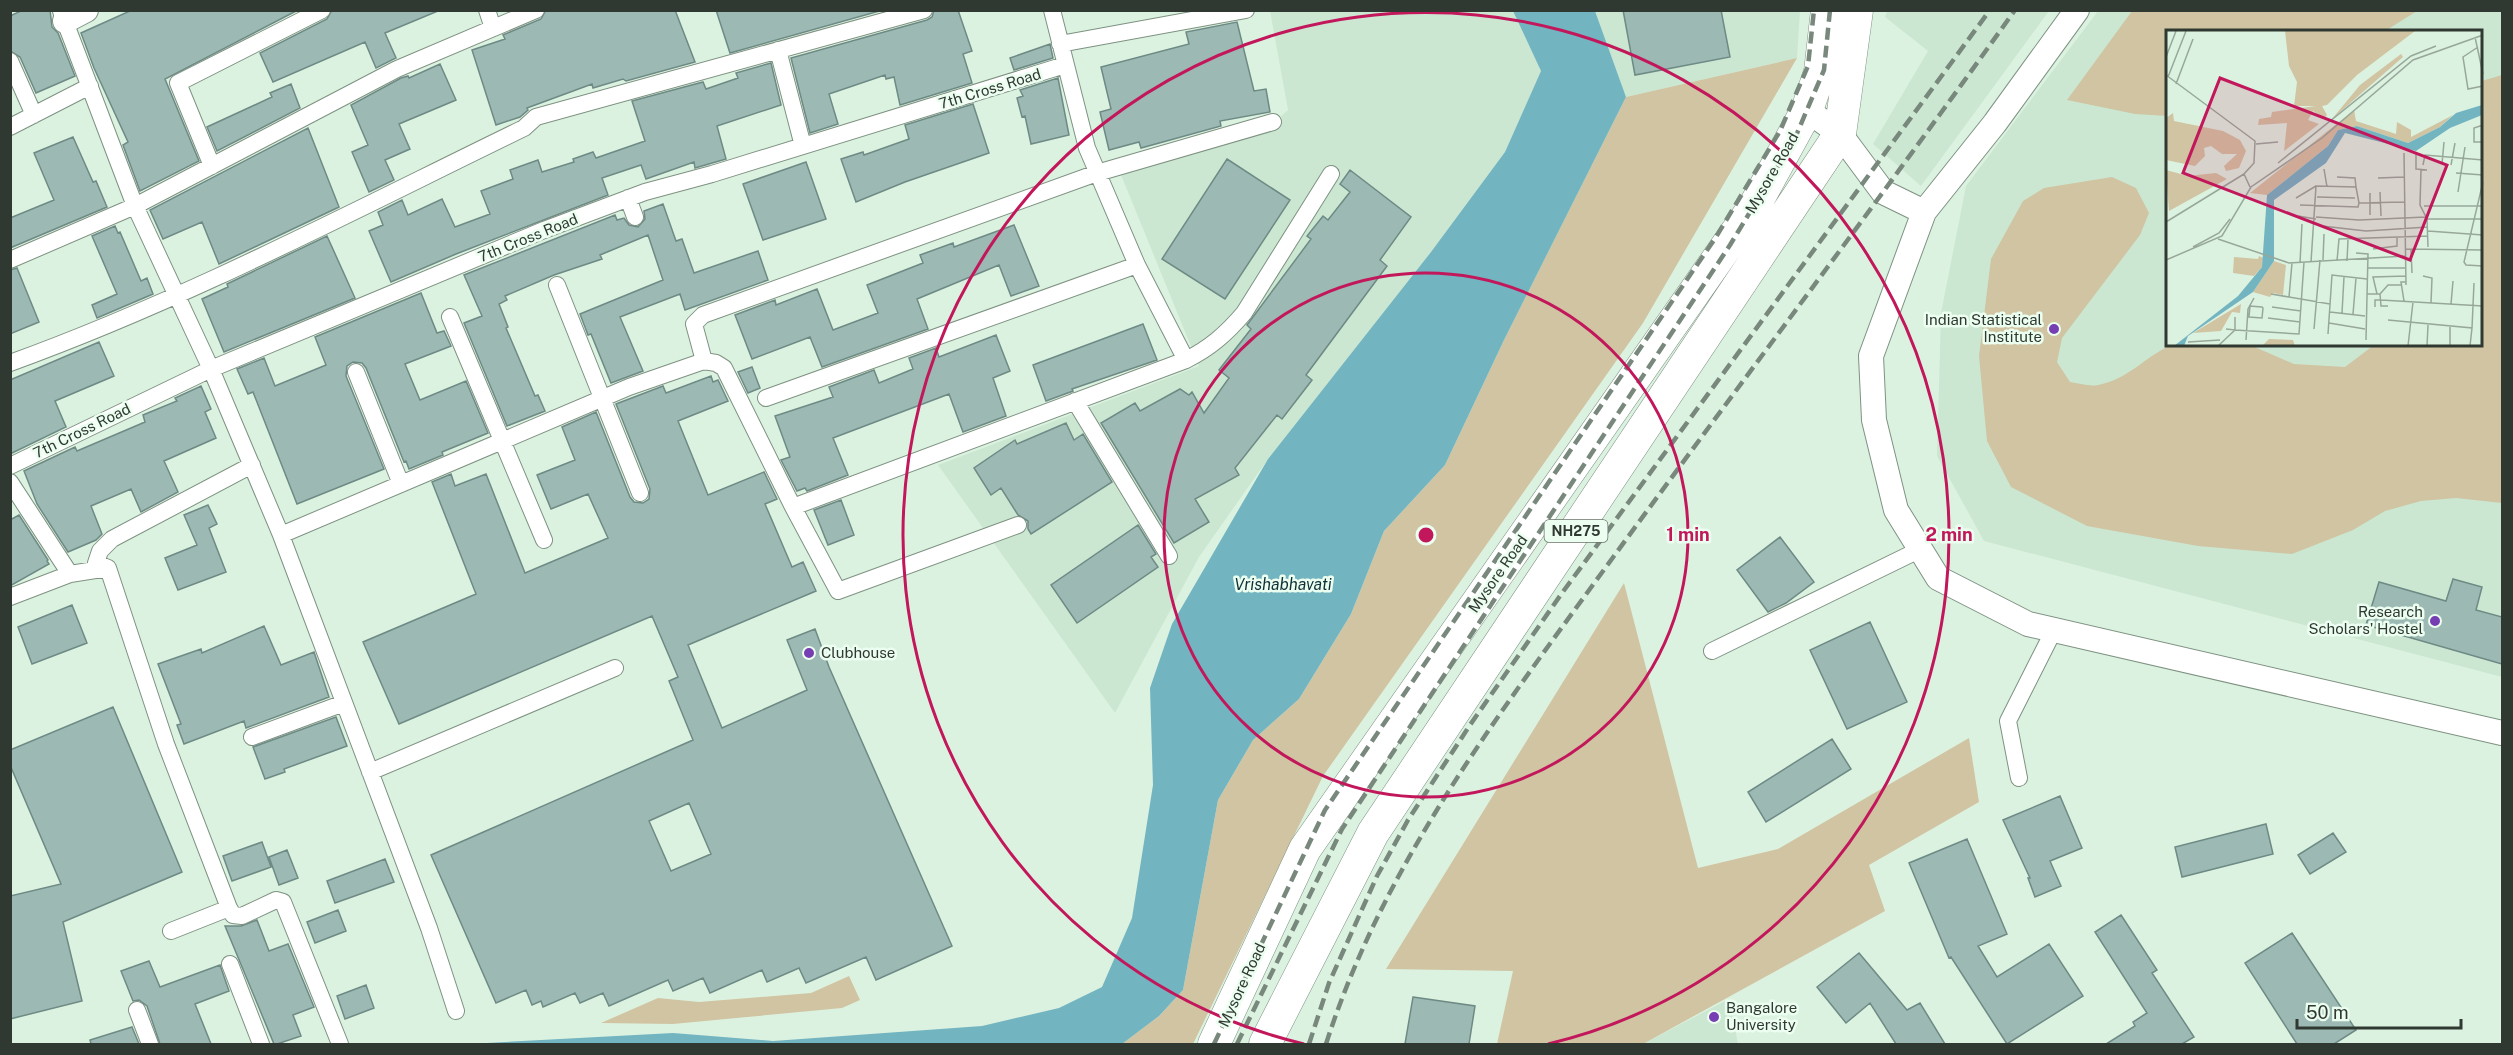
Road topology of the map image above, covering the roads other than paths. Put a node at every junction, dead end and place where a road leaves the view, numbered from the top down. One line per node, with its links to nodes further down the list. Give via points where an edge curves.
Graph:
1 (322, 10): 23 (street, via 178,83)
2 (487, 10): 11 (street)
3 (536, 10): 11 (street)
4 (924, 10): 13 (street)
5 (1052, 10): 12 (street)
6 (1246, 10): 12 (street)
7 (1827, 10): 17 (highway, Mysore Road / NH275, via 1820,72)
8 (1857, 10): 21 (highway, NH275)
9 (2077, 10): 28 (street)
10 (71, 14): 16 (street)
11 (493, 28): 23 (street, via 397,69)
12 (1060, 44): 15 (street)
13 (778, 50): 22 (street); 33 (street, via 536,117 524,128)
14 (10, 61): 18 (street)
15 (1065, 65): 22 (street, 7th Cross Road); 24 (street)
16 (90, 86): 18 (street); 27 (street)
17 (1807, 110): 21 (street); 74 (highway, Mysore Road / NH275, via 1754,207 1305,849)
18 (34, 115): 20 (street)
19 (1273, 122): 24 (street)
20 (10, 127)
21 (1840, 134): 28 (street, via 1883,192); 75 (highway, NH275, via 1374,834)
22 (803, 146): 26 (street, 7th Cross Road)
23 (212, 166): 27 (street)
24 (1097, 173): 31 (street); 36 (street, via 703,315 694,324)
25 (1331, 174): 35 (street, via 1244,313 1207,350)
26 (628, 198): 29 (street); 38 (street, 7th Cross Road)
27 (135, 206): 30 (street); 33 (street)
28 (1924, 212): 53 (street, via 1871,356 1874,420 1896,510)
29 (635, 217)
30 (10, 260)
31 (1137, 265): 35 (street); 41 (street)
32 (557, 285): 40 (street)
33 (177, 295): 37 (street, via 77,339); 38 (street)
34 (450, 317): 43 (street)
35 (1186, 360): 42 (street)
36 (704, 362): 40 (street); 49 (street, via 724,368)
37 (10, 363)
38 (211, 369): 44 (street); 45 (street, 7th Cross Road)
39 (356, 372): 47 (street)
40 (602, 398): 43 (street); 48 (street)
41 (766, 398)
42 (1075, 401): 49 (street); 54 (street)
43 (503, 440): 47 (street); 52 (street)
44 (252, 465): 51 (street); 55 (street, via 112,539 100,551 96,563)
45 (10, 466)
46 (10, 482): 56 (street)
47 (400, 484): 51 (street)
48 (640, 493)
49 (793, 507): 50 (street, via 838,591)
50 (1018, 525)
51 (281, 535): 61 (street)
52 (544, 540)
53 (1921, 549): 58 (street, via 1938,578 2028,624); 59 (street)
54 (1169, 556)
55 (108, 568): 56 (street); 66 (street, via 166,744)
56 (70, 574): 57 (street)
57 (10, 597)
58 (2054, 630): 62 (street); 65 (street, via 2008,721)
59 (1712, 651)
60 (615, 668): 64 (street)
61 (344, 703): 63 (street); 64 (street)
62 (2502, 733)
63 (252, 737)
64 (370, 772): 70 (street)
65 (2019, 778)
66 (229, 908): 67 (street); 73 (street, via 234,915 242,916 276,900 283,902)
67 (171, 932)
68 (230, 964): 72 (street)
69 (136, 1010): 71 (street)
70 (456, 1011)
71 (150, 1044)
72 (261, 1044)
73 (340, 1044)
74 (1214, 1044)
75 (1265, 1044)

